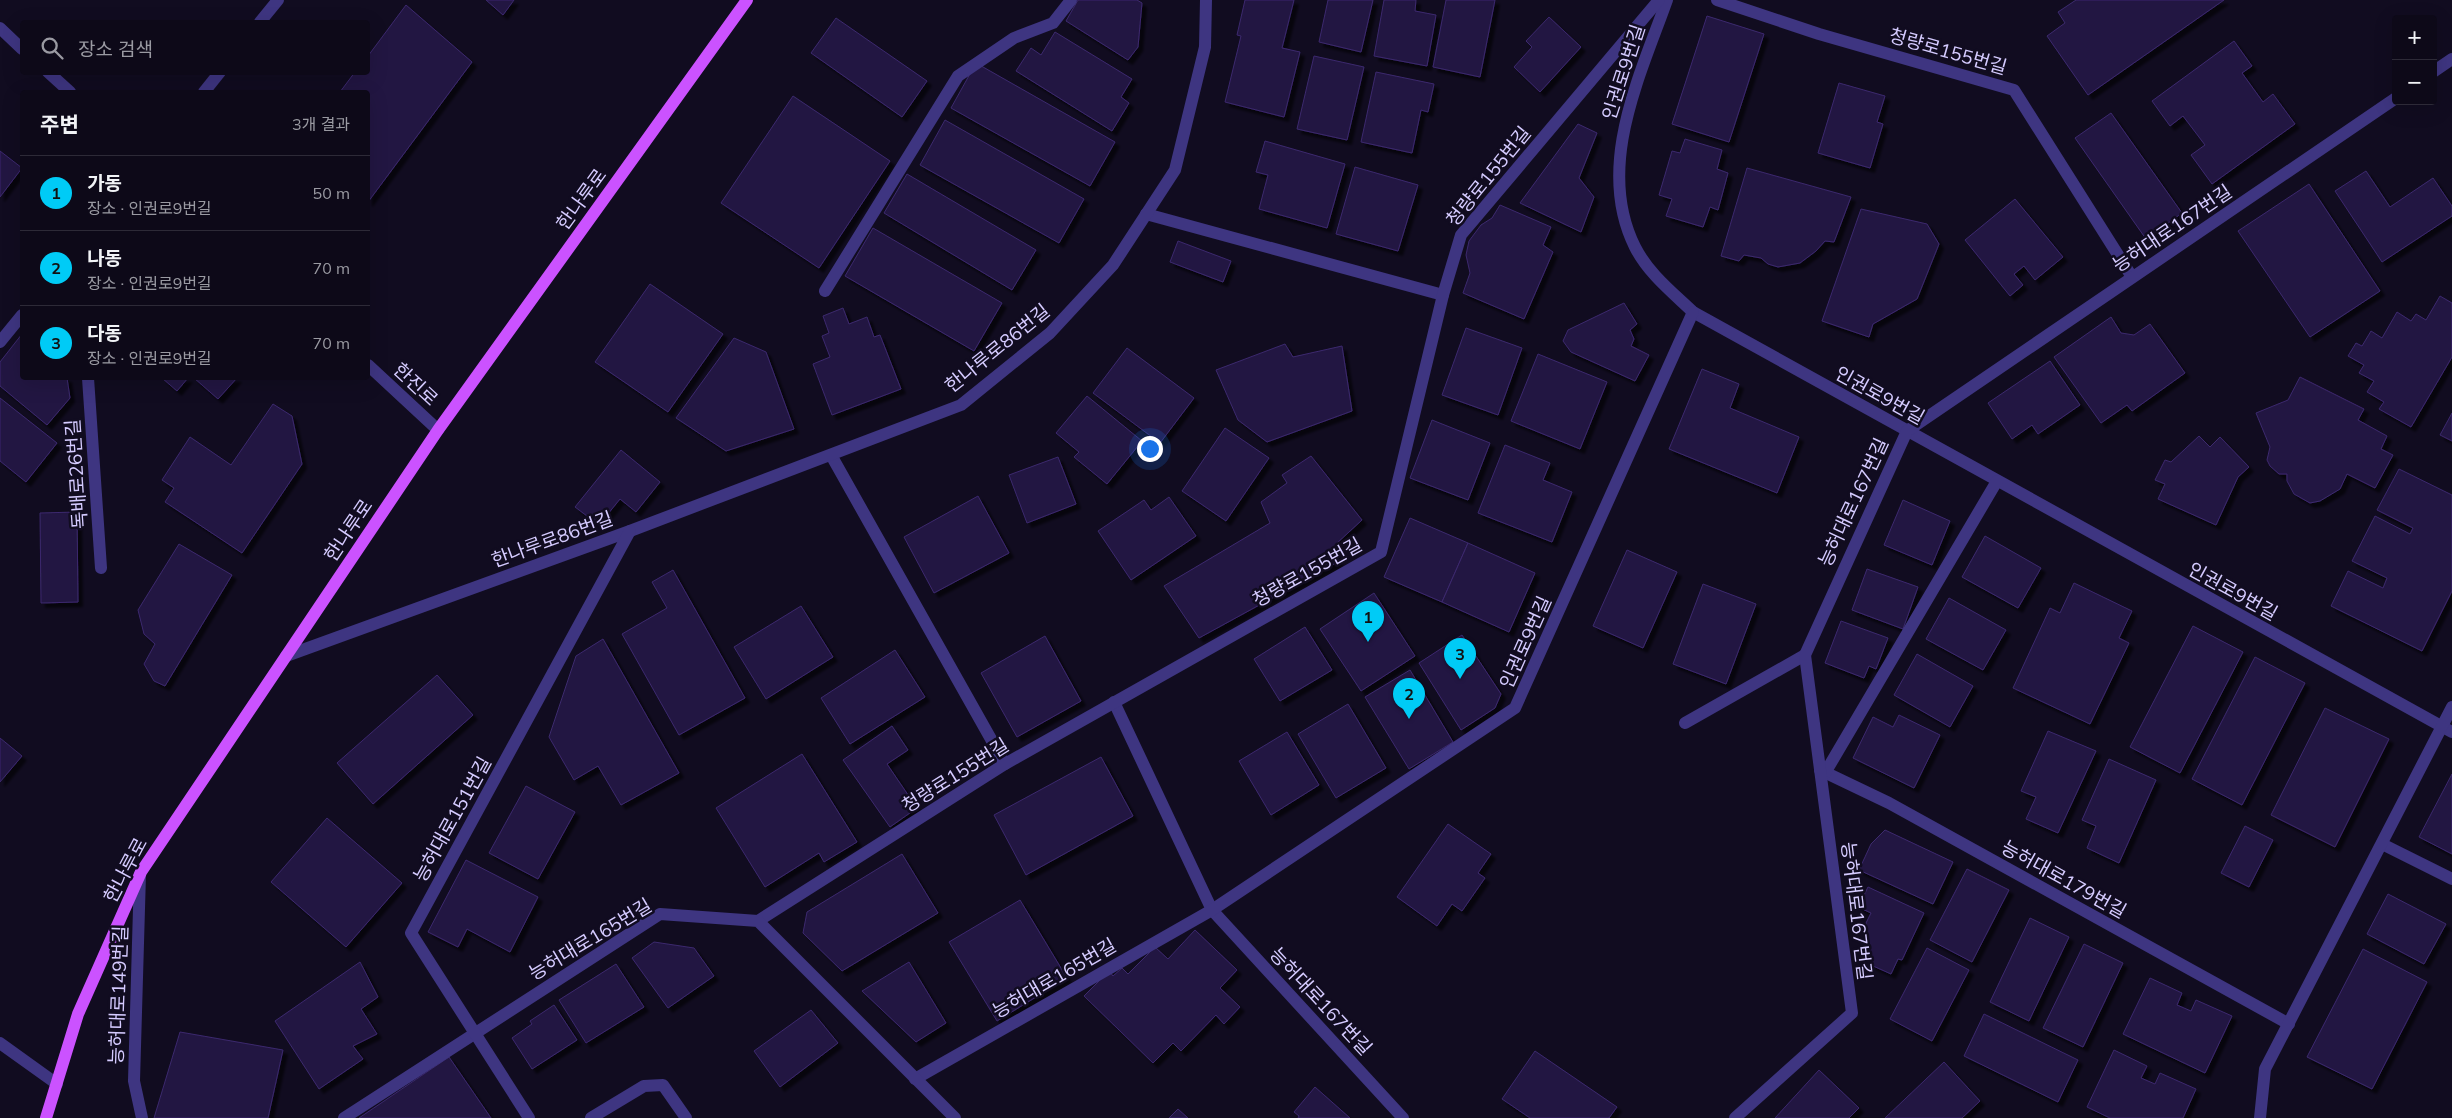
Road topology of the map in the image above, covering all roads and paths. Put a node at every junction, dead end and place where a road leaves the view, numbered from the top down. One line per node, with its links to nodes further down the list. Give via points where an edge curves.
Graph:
1 (278, 0): 8 (street)
2 (747, 0): 27 (main road, 한나루로)
3 (1071, 0): 20 (street, via 1053,23 1014,38 958,76)
4 (1206, 0): 18 (street, 한나루로86번길, via 1205,47 1175,170)
5 (1659, 0): 21 (street, 청량로155번길, via 1461,235)
6 (1667, 0): 22 (street, 인권로9번길, via 1629,107 1621,144 1622,214 1635,248 1656,277)
7 (1717, 0): 19 (street, 청량로155번길, via 1819,34 2014,90)
8 (262, 20)
9 (0, 28): 10 (street)
10 (20, 47)
11 (2452, 60): 12 (street)
12 (2437, 69)
13 (51, 75): 15 (street)
14 (218, 75): 16 (street)
15 (68, 90)
16 (206, 90)
17 (2392, 101): 19 (street, 능허대로167번길)
18 (1146, 214): 21 (street); 29 (street, 한나루로86번길, via 1114,265 1050,333 961,405)
19 (2132, 277): 28 (street, 능허대로167번길)
20 (825, 291)
21 (1443, 295): 35 (street, 청량로155번길, via 1381,552)
22 (1693, 312): 28 (street, 인권로9번길); 44 (street, 인권로9번길, via 1515,708)
23 (20, 317): 24 (street)
24 (0, 342)
25 (370, 367): 27 (street, 한진로)
26 (88, 380): 32 (street, 독배로26번길)
27 (438, 430): 34 (main road, 한나루로)
28 (1907, 431): 30 (street, 인권로9번길); 33 (street, 능허대로167번길)
29 (830, 455): 31 (street, 한나루로86번길); 39 (street)
30 (1997, 481): 38 (street, 인권로9번길); 40 (street)
31 (630, 531): 34 (street, 한나루로86번길); 47 (street, 능허대로151번길, via 411,933)
32 (101, 568)
33 (1805, 655): 37 (street); 40 (street, 능허대로167번길)
34 (286, 656): 42 (main road, 한나루로)
35 (1114, 702): 39 (street, 청량로155번길); 44 (street, 능허대로167번길)
36 (2452, 706): 38 (street)
37 (1685, 723)
38 (2447, 730): 41 (street)
39 (1005, 764): 45 (street, 청량로155번길)
40 (1823, 771): 46 (street, 능허대로179번길, via 1889,803); 59 (street, 능허대로167번길, via 1852,1013)
41 (2382, 844): 43 (street); 46 (street)
42 (141, 872): 50 (main road, 한나루로, via 78,1014); 52 (street, 능허대로149번길, via 134,1081)
43 (2452, 879)
44 (1212, 910): 49 (street, 능허대로165번길); 58 (street, 능허대로167번길)
45 (758, 921): 47 (street, 능허대로165번길, via 660,914); 49 (street)
46 (2289, 1024): 60 (street, via 2265,1069)
47 (474, 1034): 53 (street, 능허대로165번길); 54 (street, 능허대로151번길)
48 (0, 1043): 50 (street)
49 (915, 1079): 57 (street)
50 (57, 1084): 51 (main road, 한나루로)
51 (46, 1118)
52 (142, 1118)
53 (344, 1118)
54 (528, 1118)
55 (591, 1118): 56 (street, via 644,1086 663,1085)
56 (686, 1118)
57 (955, 1118)
58 (1403, 1118)
59 (1734, 1118)
60 (2260, 1118)

